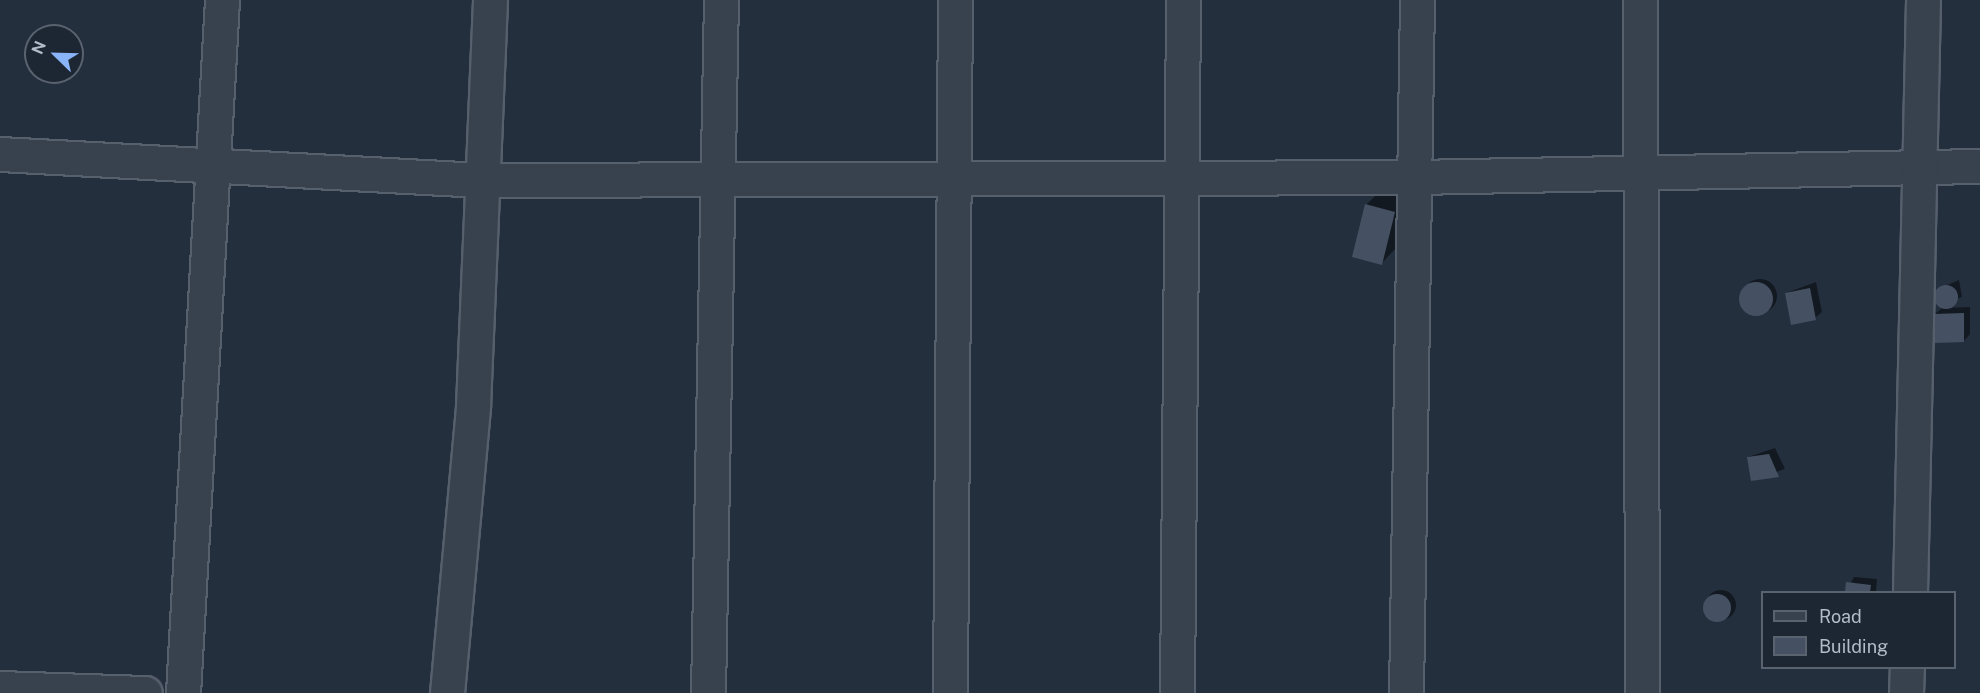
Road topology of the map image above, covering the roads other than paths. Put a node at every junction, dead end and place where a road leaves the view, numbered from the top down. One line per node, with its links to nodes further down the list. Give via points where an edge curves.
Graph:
1 (222, 0): 12 (street)
2 (490, 0): 18 (street)
3 (721, 0): 17 (street)
4 (955, 0): 15 (street)
5 (1183, 0): 13 (street)
6 (1418, 0): 16 (street)
7 (1640, 0): 14 (street)
8 (1923, 0): 10 (street)
9 (0, 154): 12 (street)
10 (1919, 166): 11 (street); 14 (street); 19 (street)
11 (1980, 166)
12 (211, 168): 18 (street); 23 (street)
13 (1180, 174): 15 (street); 16 (street); 27 (street)
14 (1637, 174): 16 (street); 29 (street)
15 (952, 176): 17 (street); 26 (street)
16 (1415, 177): 28 (street)
17 (720, 179): 18 (street); 25 (street)
18 (482, 180): 24 (street, via 473,406)
19 (1910, 591)
20 (1907, 669): 30 (street)
21 (0, 688): 22 (street)
22 (145, 693)
23 (183, 693)
24 (447, 693)
25 (708, 693)
26 (950, 693)
27 (1177, 693)
28 (1406, 693)
29 (1642, 693)
30 (1906, 693)

